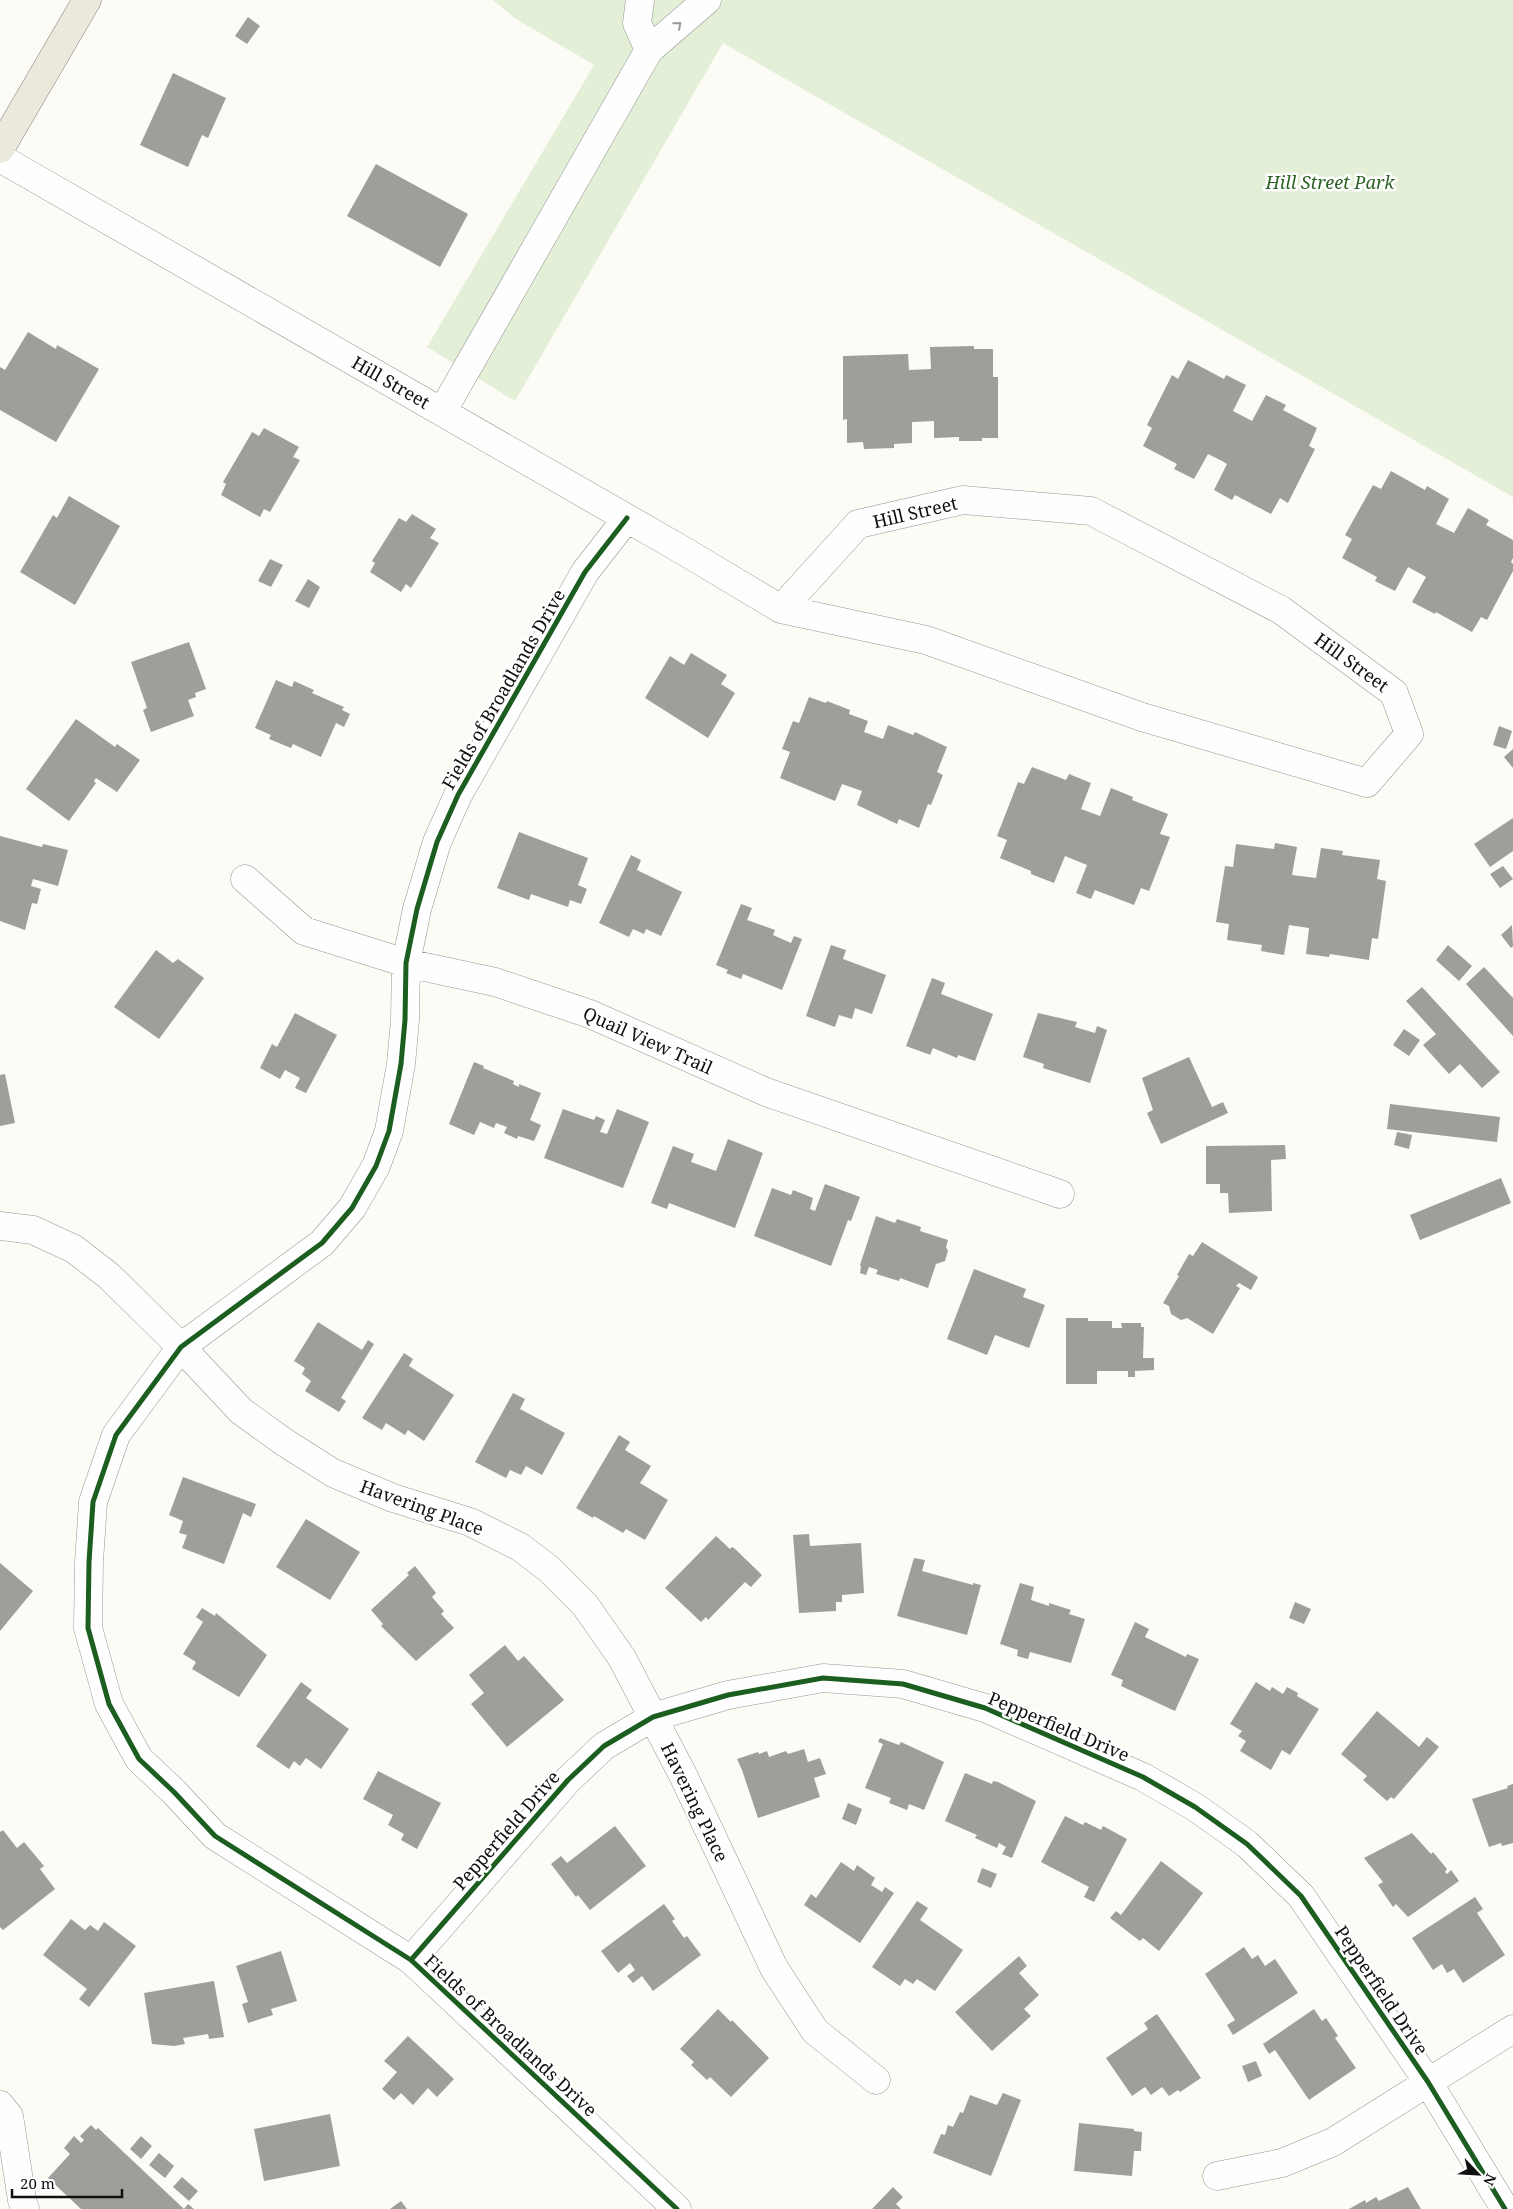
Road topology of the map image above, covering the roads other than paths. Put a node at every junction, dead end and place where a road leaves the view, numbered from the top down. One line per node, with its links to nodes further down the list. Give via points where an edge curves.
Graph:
1 (86, 0): 5 (main road)
2 (640, 0): 4 (street, via 637,24)
3 (707, 0): 4 (street, one-way to 3)
4 (649, 50): 7 (street)
5 (0, 148)
6 (0, 158): 7 (street, Hill Street)
7 (442, 412): 8 (street, Hill Street)
8 (626, 518): 9 (street, Hill Street); 11 (street, Fields of Broadlands Drive, via 585,572 458,795 438,842 417,909)
9 (781, 610): 9 (street, Hill Street, via 926,640 1142,717 1367,783 1409,734 1394,693 1281,610 1091,511 963,500 858,524)
10 (245, 879): 11 (street, Quail View Trail, via 304,931)
11 (406, 962): 12 (street, Quail View Trail, via 496,982 590,1014 766,1092); 14 (street, Fields of Broadlands Drive, via 401,1064 389,1131 376,1166 352,1208 322,1243)
12 (1060, 1194)
13 (0, 1226): 14 (street, Havering Place, via 33,1230 74,1249 109,1276)
14 (181, 1347): 15 (street, Havering Place, via 241,1411 333,1473 393,1498 470,1522 520,1547 549,1568 584,1605 622,1658); 16 (street, Fields of Broadlands Drive, via 116,1435 93,1502 88,1628 109,1704 139,1758 215,1836)
15 (653, 1716): 16 (street, Pepperfield Drive, via 604,1746 568,1780); 18 (street, Havering Place, via 774,1968 814,2031); 19 (street, Pepperfield Drive, via 728,1695 823,1678 903,1684 985,1708 1143,1777 1195,1807 1247,1844 1301,1896)
16 (411, 1960): 23 (street, Fields of Broadlands Drive)
17 (1513, 2029): 19 (street)
18 (876, 2080)
19 (1428, 2082): 21 (street, via 1333,2142 1282,2163); 24 (street, Pepperfield Drive)
20 (3, 2112): 22 (street)
21 (1216, 2176)
22 (25, 2209)
23 (677, 2209)
24 (1505, 2209)

